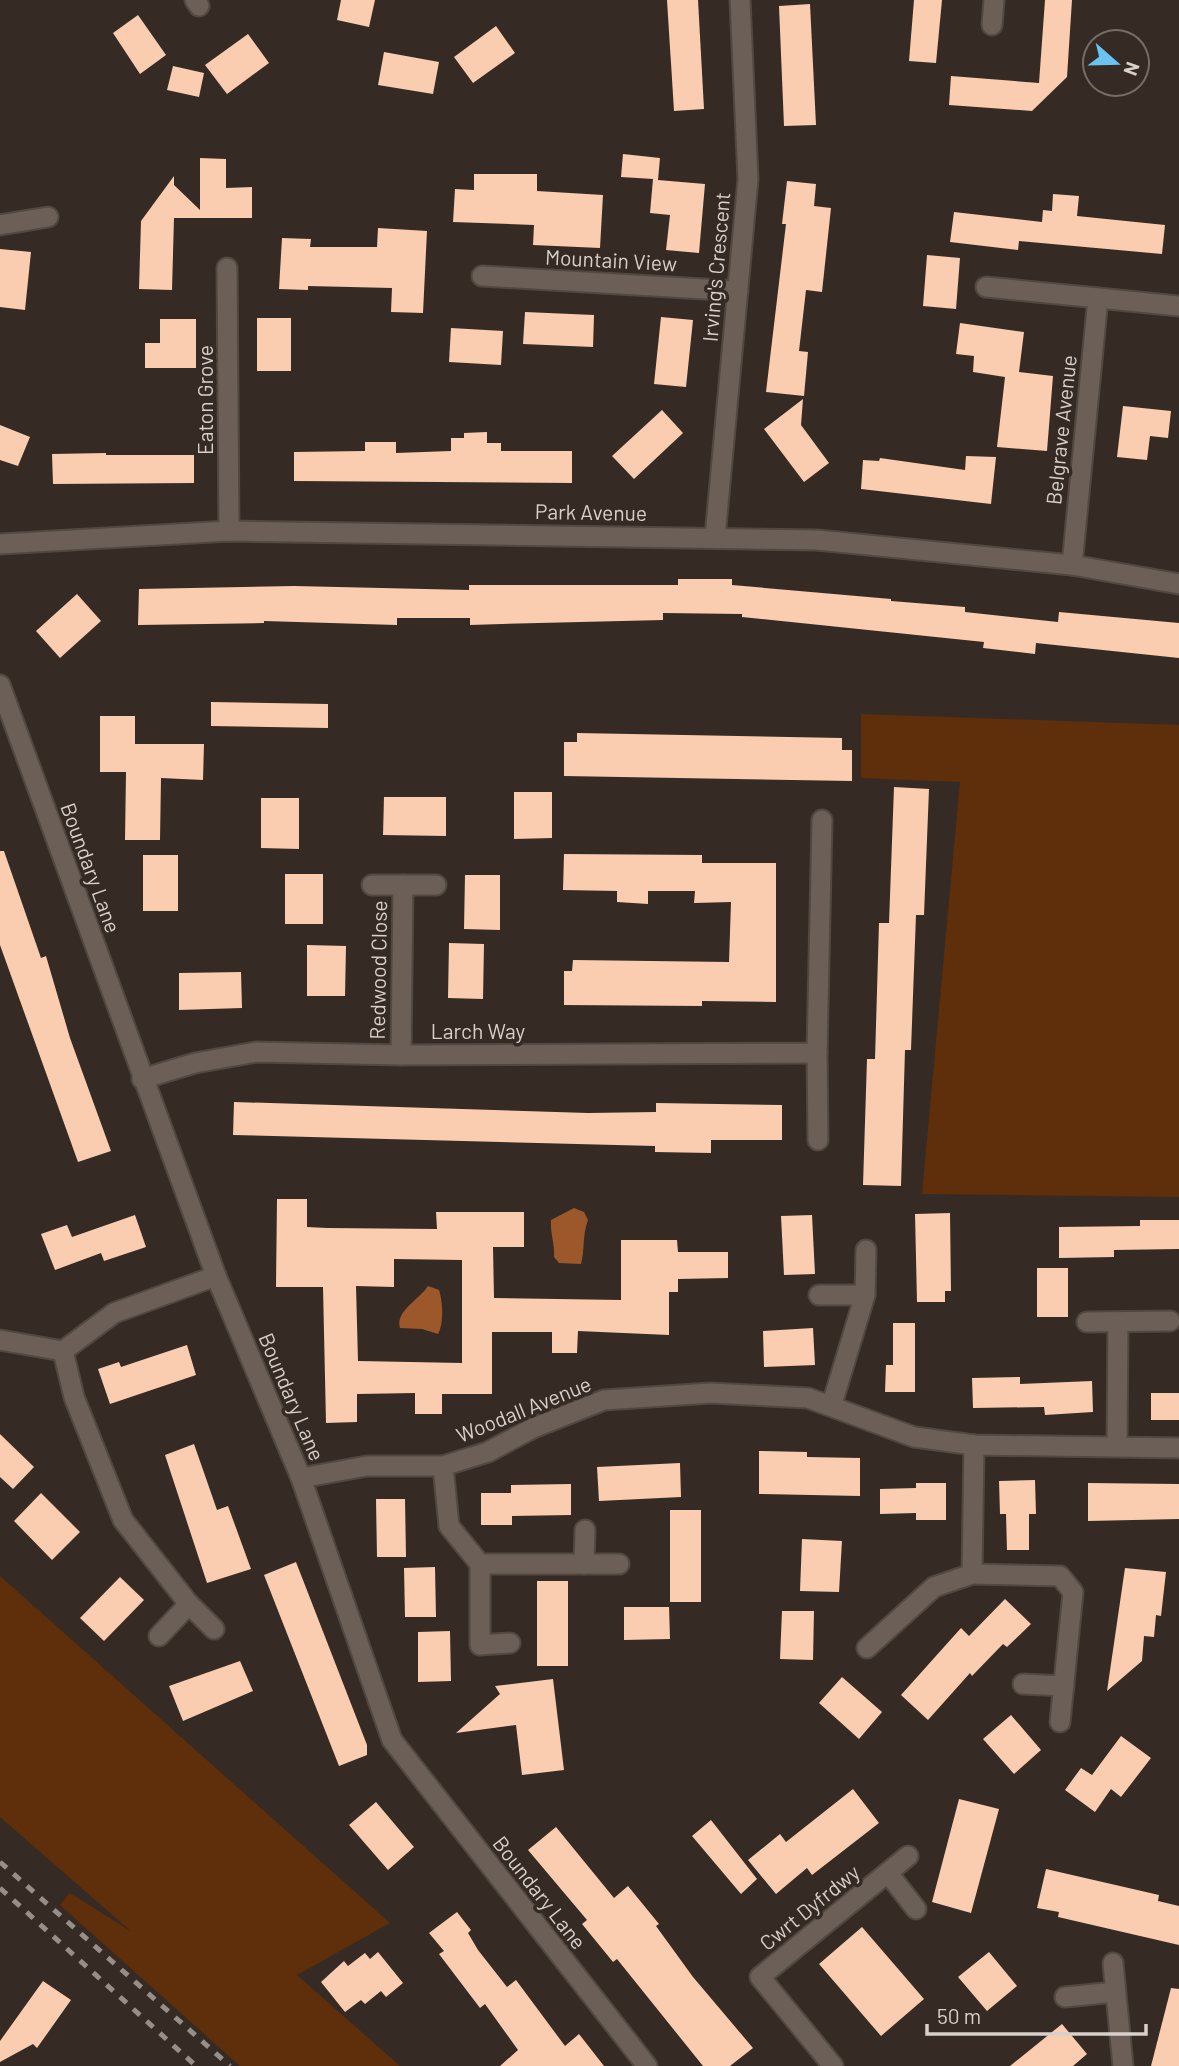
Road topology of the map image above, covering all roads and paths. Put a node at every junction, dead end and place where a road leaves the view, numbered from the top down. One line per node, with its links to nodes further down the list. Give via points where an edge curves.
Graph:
1 (740, 0): 9 (street, Irving's Crescent, via 748,179)
2 (994, 0): 3 (street)
3 (992, 25)
4 (48, 216): 5 (street)
5 (0, 225)
6 (228, 268): 12 (street, Eaton Grove)
7 (482, 276): 9 (street, Mountain View)
8 (986, 287): 10 (street)
9 (738, 291): 13 (street, Irving's Crescent)
10 (1098, 298): 11 (street); 15 (street, Belgrave Avenue)
11 (1179, 306)
12 (229, 531): 13 (street, Park Avenue); 14 (street, Park Avenue)
13 (715, 537): 15 (street, Park Avenue, via 817,540)
14 (0, 544)
15 (1072, 565): 16 (street, Park Avenue)
16 (1179, 584)
17 (0, 685): 24 (street, Boundary Lane)
18 (822, 820): 22 (street)
19 (372, 885): 20 (street, Redwood Close)
20 (403, 885): 21 (street, Redwood Close); 23 (street, Redwood Close)
21 (436, 885)
22 (817, 1053): 23 (street, Larch Way); 25 (street)
23 (401, 1055): 24 (street, Larch Way, via 256,1052)
24 (142, 1079): 27 (street, Boundary Lane)
25 (818, 1140)
26 (866, 1250): 29 (street)
27 (216, 1276): 34 (street, via 114,1313); 40 (street, Boundary Lane)
28 (819, 1295): 29 (street)
29 (865, 1295): 35 (street)
30 (1170, 1321): 32 (street)
31 (1087, 1322): 32 (street)
32 (1118, 1323): 37 (street)
33 (0, 1340): 34 (street)
34 (64, 1351): 46 (street, via 74,1397 122,1520)
35 (832, 1404): 36 (street, Woodall Avenue, via 914,1437); 39 (street, Woodall Avenue, via 808,1398 711,1393 604,1400 488,1452)
36 (974, 1445): 37 (street, Woodall Avenue); 45 (street)
37 (1117, 1445): 38 (street, Woodall Avenue)
38 (1179, 1448)
39 (443, 1466): 40 (street, Woodall Avenue, via 367,1465); 42 (street, via 449,1526)
40 (301, 1478): 60 (street, Boundary Lane, via 392,1740)
41 (585, 1530): 43 (street)
42 (480, 1564): 43 (street); 49 (street, via 480,1644)
43 (584, 1564): 44 (street)
44 (619, 1564)
45 (972, 1574): 50 (street, via 934,1587); 52 (street, via 1060,1576 1073,1592)
46 (189, 1604): 47 (street); 48 (street)
47 (214, 1629)
48 (159, 1636)
49 (510, 1643)
50 (867, 1648)
51 (1023, 1684): 52 (street)
52 (1064, 1686): 53 (street)
53 (1060, 1722)
54 (908, 1856): 55 (street, Cwrt Dyfrdwy)
55 (888, 1873): 56 (street, Cwrt Dyfrdwy); 61 (street, Cwrt Dyfrdwy, via 761,1977)
56 (916, 1909)
57 (1113, 1962): 58 (street)
58 (1115, 1992): 59 (street); 62 (street)
59 (1065, 1997)
60 (647, 2066)
61 (833, 2066)
62 (1123, 2066)

